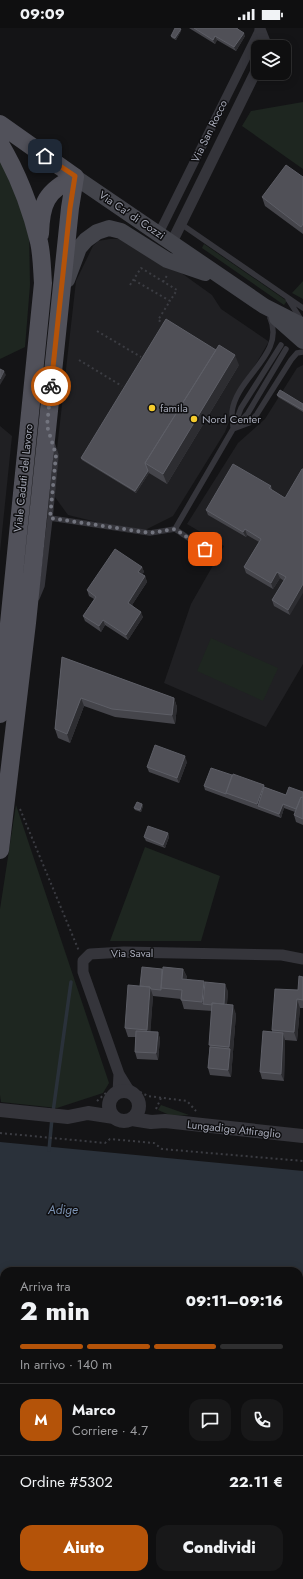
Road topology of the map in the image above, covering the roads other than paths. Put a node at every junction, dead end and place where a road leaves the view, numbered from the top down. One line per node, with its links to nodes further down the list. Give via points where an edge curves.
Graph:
1 (259, 28): 2 (street); 8 (street, Via San Rocco)
2 (264, 40)
3 (252, 80): 7 (street, Via Ca' di Cozzi)
4 (0, 124): 6 (main road, Via Ca' di Cozzi)
5 (0, 144): 10 (main road, Viale Caduti del Lavoro, via 24,193)
6 (75, 176): 8 (main road, Via Ca' di Cozzi); 10 (main road, Viale Caduti del Lavoro, via 51,192 44,204); 13 (main road, Viale Caduti del Lavoro)
7 (181, 224): 9 (street); 12 (lane, Via Ca' di Cozzi)
8 (159, 233): 9 (main road, Via Ca' di Cozzi)
9 (172, 242): 11 (main road, Via Ca' di Cozzi)
10 (39, 243): 28 (main road, Viale Caduti del Lavoro, via 43,283)
11 (224, 279): 13 (main road, Viale Caduti del Lavoro, via 167,260 121,231 109,228 97,232 79,248); 14 (main road, Via Ca' di Cozzi)
12 (286, 296): 15 (lane, Via Ca' di Cozzi); 16 (lane, Via Ca' di Cozzi)
13 (60, 300): 22 (main road, Viale Caduti del Lavoro)
14 (264, 306): 17 (main road, Via Ca' di Cozzi); 18 (main road, Via Ca' di Cozzi); 23 (lane, via 273,325 274,335 271,346 239,394 232,411)
15 (303, 308)
16 (303, 322)
17 (303, 326)
18 (303, 341)
19 (281, 345): 23 (lane, via 241,408)
20 (286, 349): 23 (lane, via 248,413)
21 (303, 352): 23 (lane, via 297,353 291,360 249,423)
22 (47, 426): 24 (lane, Viale Caduti del Lavoro, via 56,455); 27 (main road, Viale Caduti del Lavoro)
23 (233, 430): 25 (lane)
24 (50, 518): 25 (lane, via 150,533); 27 (lane, Viale Caduti del Lavoro, via 42,586)
25 (175, 529): 26 (lane)
26 (215, 556)
27 (27, 623): 29 (main road, Viale Caduti del Lavoro)
28 (0, 705)
29 (0, 850)
30 (303, 959): 31 (street, Via Saval, via 282,956 124,952 90,954 83,961 83,972)
31 (124, 1093): 32 (street, Lungadige Attiraglio, via 136,1096); 33 (street, Lungadige Attiraglio); 35 (street, via 109,1109)
32 (139, 1106): 36 (street, via 138,1113); 37 (street, Lungadige Attiraglio)
33 (90, 1108): 34 (street, Lungadige Attiraglio, via 68,1117); 35 (street, Lungadige Attiraglio)
34 (0, 1110)
35 (114, 1117): 36 (street, Lungadige Attiraglio, via 123,1121)
36 (132, 1118): 37 (street, Lungadige Attiraglio)
37 (165, 1122): 38 (street, Lungadige Attiraglio)
38 (303, 1136)

